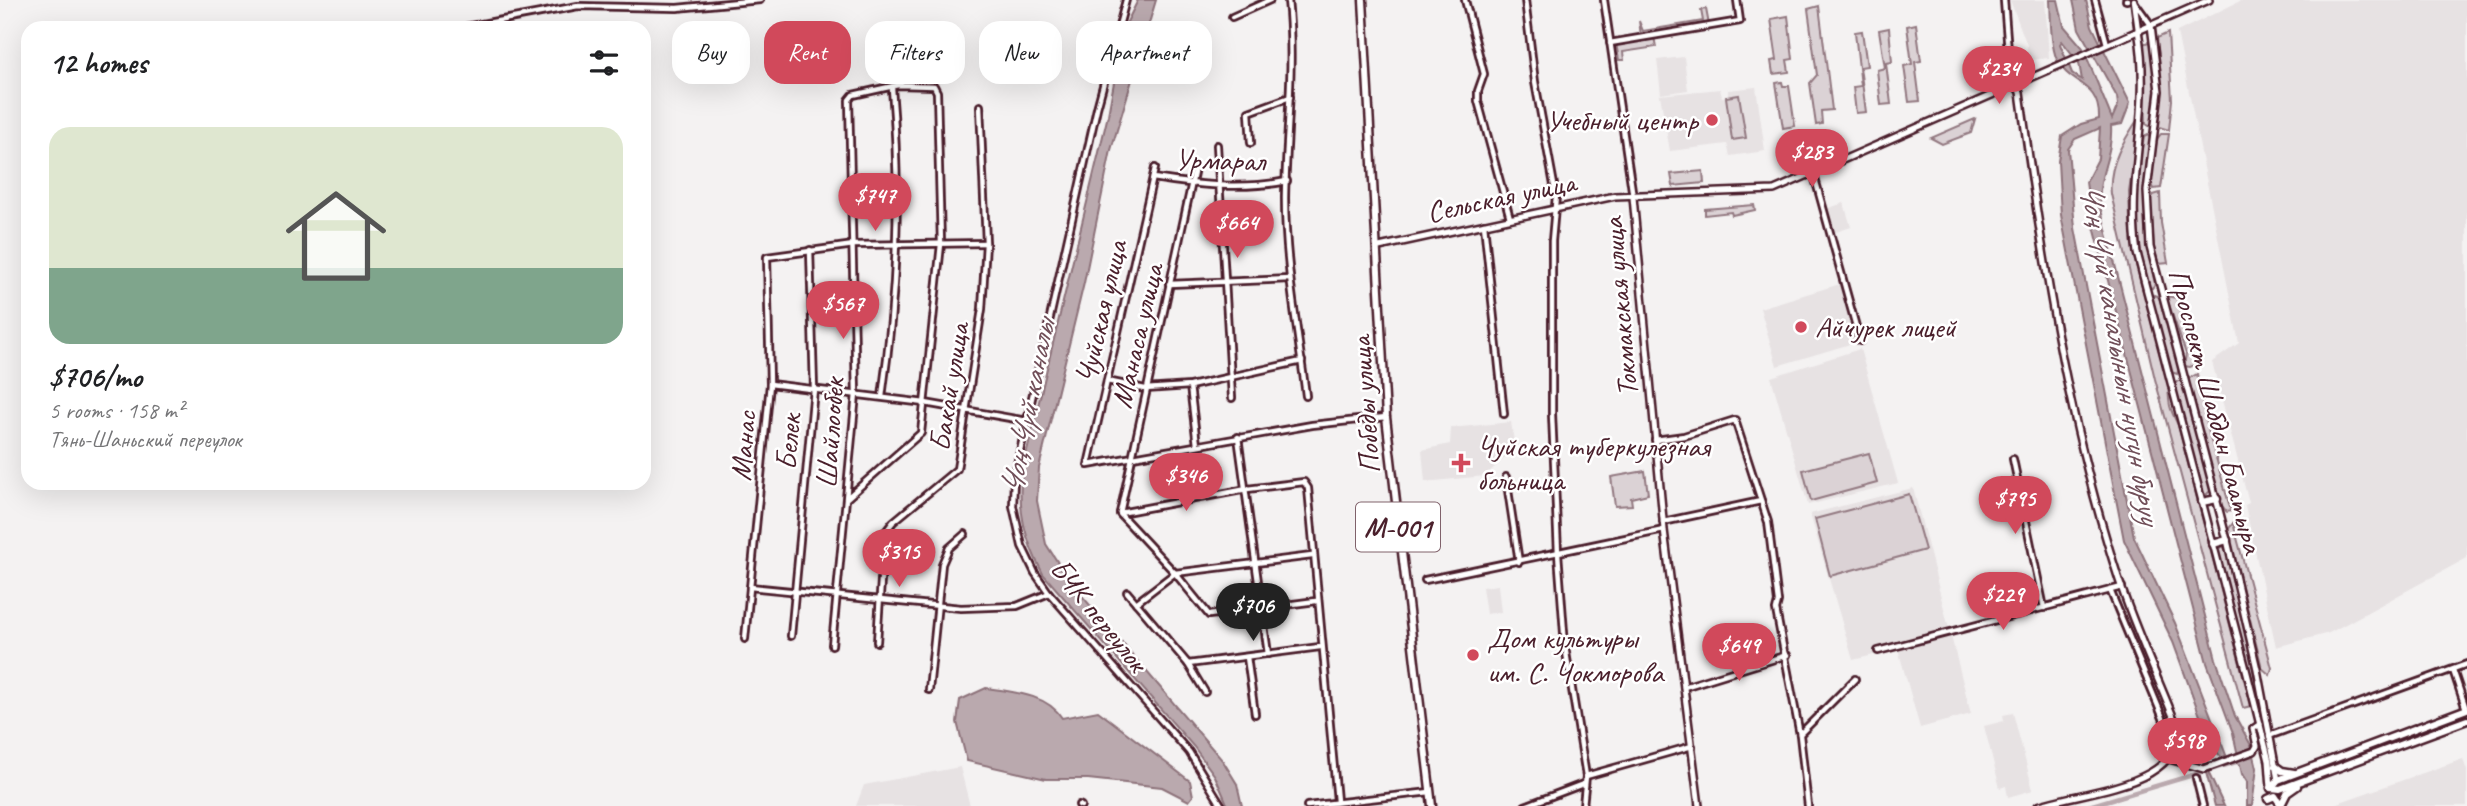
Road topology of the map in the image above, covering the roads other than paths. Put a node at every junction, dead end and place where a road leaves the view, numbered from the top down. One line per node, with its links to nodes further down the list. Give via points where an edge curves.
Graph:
1 (760, 0): 15 (street, via 677,8 578,6)
2 (1126, 0): 68 (street, БЧК переулок)
3 (1270, 0): 14 (street)
4 (1288, 0): 22 (street)
5 (1363, 0): 43 (main road, Победы улица / М-001)
6 (1465, 0): 37 (street, via 1483,74 1478,101)
7 (1525, 0): 36 (street)
8 (1604, 0): 18 (street)
9 (1737, 0): 18 (street, via 1740,21)
10 (2004, 0): 20 (street, via 2010,76)
11 (2134, 0): 16 (street); 17 (street)
12 (2209, 0): 16 (main road, Сельская улица)
13 (2096, 1): 19 (street)
14 (1232, 17)
15 (498, 21)
16 (2151, 25): 17 (main road, Сельская улица); 25 (main road, Проспект Шабдан Баатыра, via 2159,91)
17 (2138, 30): 19 (main road, Сельская улица); 24 (main road, Проспект Шабдан Баатыра, via 2144,85)
18 (1611, 43): 35 (street)
19 (2106, 44): 20 (main road, Сельская улица)
20 (2015, 85): 30 (main road, Сельская улица); 93 (main road, via 2020,92 2063,370)
21 (892, 88): 40 (street, via 937,89); 41 (street, Шайлообек, via 853,95 849,100); 42 (street, via 898,157)
22 (1290, 97): 26 (street, via 1249,112); 32 (street)
23 (979, 106): 39 (street, Бакай улица)
24 (2142, 131): 25 (main road); 49 (main road, Проспект Шабдан Баатыра, via 2133,220)
25 (2155, 132): 48 (main road, Проспект Шабдан Баатыра, via 2147,218)
26 (1251, 143)
27 (1217, 145): 34 (street)
28 (1155, 168): 31 (street, Чуйская улица)
29 (1195, 168): 33 (street, Манаса улица)
30 (1814, 174): 35 (main road, Сельская улица, via 1766,191); 50 (street)
31 (1153, 178): 33 (street, Урмарал); 55 (street, Чуйская улица)
32 (1287, 181): 34 (street, Урмарал); 45 (street)
33 (1192, 185): 34 (street, Урмарал); 46 (street, Манаса улица)
34 (1218, 185): 47 (street)
35 (1633, 197): 36 (main road, Сельская улица, via 1615,196); 70 (main road, Токмакская улица)
36 (1555, 208): 37 (main road, Сельская улица); 86 (street, via 1552,414)
37 (1510, 218): 38 (main road, Сельская улица)
38 (1484, 224): 43 (main road, Сельская улица); 66 (street)
39 (986, 243): 40 (street); 65 (street, Бакай улица, via 982,309)
40 (941, 244): 42 (street); 64 (street)
41 (854, 245): 42 (street); 44 (street); 60 (street, Шайлообек)
42 (897, 246): 62 (street, via 895,306)
43 (1379, 247): 67 (main road, Победы улица / М-001)
44 (810, 250): 56 (street, Манас, via 767,257); 58 (street, Белек)
45 (1290, 279): 47 (street); 51 (street)
46 (1170, 284): 47 (street); 59 (street, Манаса улица)
47 (1226, 284): 53 (street)
48 (2161, 292): 49 (main road); 52 (main road, Проспект Шабдан Баатыра)
49 (2146, 293): 54 (main road, Проспект Шабдан Баатыра)
50 (1860, 341)
51 (1302, 361): 53 (street); 61 (street)
52 (2184, 376): 54 (main road); 77 (main road, Проспект Шабдан Баатыра)
53 (1230, 377): 57 (street); 63 (street)
54 (2170, 380): 79 (main road, Проспект Шабдан Баатыра)
55 (1107, 381): 59 (street); 72 (street, Чуйская улица, via 1088,465)
56 (770, 384): 58 (street); 92 (street, Манас)
57 (1190, 386): 59 (street); 71 (street)
58 (814, 389): 60 (street); 95 (street, Белек)
59 (1145, 389): 72 (street, Манаса улица)
60 (856, 394): 62 (street); 76 (street, Шайлообек)
61 (1306, 396)
62 (882, 397): 64 (street)
63 (1232, 398)
64 (925, 403): 65 (street); 76 (street, via 920,433)
65 (967, 409): 68 (street); 99 (street, Бакай улица, via 957,469 884,534)
66 (1504, 414)
67 (1386, 416): 69 (street); 139 (main road, Победы улица / М-001)
68 (1027, 421): 96 (street, БЧК переулок, via 1014,478 1013,506 1022,546)
69 (1238, 437): 71 (street); 75 (street)
70 (1655, 440): 78 (street, via 1735,420); 81 (main road, Токмакская улица)
71 (1197, 445): 72 (street)
72 (1132, 458): 80 (street, Манаса улица)
73 (2013, 460): 104 (street)
74 (1506, 477): 88 (street)
75 (1247, 489): 80 (street); 87 (street, via 1304,482); 89 (street)
76 (846, 498): 98 (street, Шайлообек)
77 (2217, 499): 79 (main road); 84 (main road, Проспект Шабдан Баатыра)
78 (1761, 501): 81 (street); 112 (street)
79 (2202, 502): 85 (main road, Проспект Шабдан Баатыра)
80 (1119, 513): 90 (street)
81 (1663, 522): 82 (main road, Токмакская улица)
82 (1664, 530): 86 (street); 118 (main road, Токмакская улица)
83 (965, 534): 102 (street, via 945,555)
84 (2227, 540): 85 (main road); 127 (main road, Проспект Шабдан Баатыра)
85 (2213, 544): 124 (main road, Проспект Шабдан Баатыра)
86 (1558, 553): 88 (street); 132 (street, via 1565,646)
87 (1312, 556): 89 (street); 100 (street)
88 (1520, 562): 91 (street)
89 (1258, 563): 90 (street); 103 (street)
90 (1175, 576): 101 (street); 103 (street, via 1209,615)
91 (1425, 580)
92 (750, 587): 95 (street); 106 (street, Манас)
93 (2122, 587): 94 (street); 126 (main road)
94 (2110, 590): 104 (street); 126 (street, via 2170,735)
95 (796, 591): 98 (street); 105 (street, Белек)
96 (1049, 593): 102 (street, via 1017,606); 144 (street, БЧК переулок, via 1189,752)
97 (1127, 593): 101 (street)
98 (836, 594): 99 (street); 108 (street, Шайлообек)
99 (880, 600): 102 (street); 107 (street, Бакай улица)
100 (1316, 601): 103 (street); 109 (street)
101 (1136, 603): 114 (street)
102 (939, 606): 119 (street)
103 (1262, 608): 111 (street)
104 (2044, 608): 110 (street)
105 (790, 636)
106 (745, 639)
107 (877, 642)
108 (832, 645)
109 (1320, 647): 111 (street); 140 (street)
110 (1878, 650)
111 (1268, 654): 113 (street)
112 (1787, 655): 118 (street); 125 (street)
113 (1247, 657): 114 (street); 122 (street)
114 (1188, 664): 120 (street)
115 (2467, 664): 116 (street)
116 (2453, 670): 121 (street); 127 (street)
117 (1855, 679): 125 (street)
118 (1684, 687): 128 (main road, Токмакская улица)
119 (929, 690)
120 (1205, 692)
121 (2467, 709): 131 (main road)
122 (1255, 714)
123 (2467, 720): 135 (main road)
124 (2260, 724): 129 (main road, via 2253,729 2254,751 2204,769); 137 (main road, Проспект Шабдан Баатыра)
125 (1800, 735): 150 (street)
126 (2177, 735): 129 (main road)
127 (2269, 736): 130 (main road, Проспект Шабдан Баатыра)
128 (1692, 746): 132 (street); 149 (main road, Токмакская улица)
129 (2169, 759): 151 (main road, via 2145,777)
130 (2275, 766): 131 (main road); 134 (main road, Проспект Шабдан Баатыра)
131 (2300, 772): 134 (main road)
132 (1586, 776): 136 (street)
133 (2196, 778): 152 (street)
134 (2278, 780): 137 (main road); 138 (main road, Проспект Шабдан Баатыра)
135 (2302, 781): 138 (main road); 143 (main road)
136 (1584, 784): 147 (street); 148 (street)
137 (2271, 788): 138 (main road); 141 (main road, Проспект Шабдан Баатыра)
138 (2280, 789): 143 (main road, Проспект Шабдан Баатыра)
139 (1430, 792): 140 (street); 146 (main road, Победы улица / М-001)
140 (1337, 801): 142 (street)
141 (2268, 802): 143 (main road, via 2275,796)
142 (1322, 804): 145 (street)
143 (2281, 805)
144 (1223, 806)
145 (1307, 806)
146 (1432, 806)
147 (1525, 806)
148 (1583, 806)
149 (1699, 806)
150 (1808, 806)
151 (2038, 806)
152 (2203, 806)

